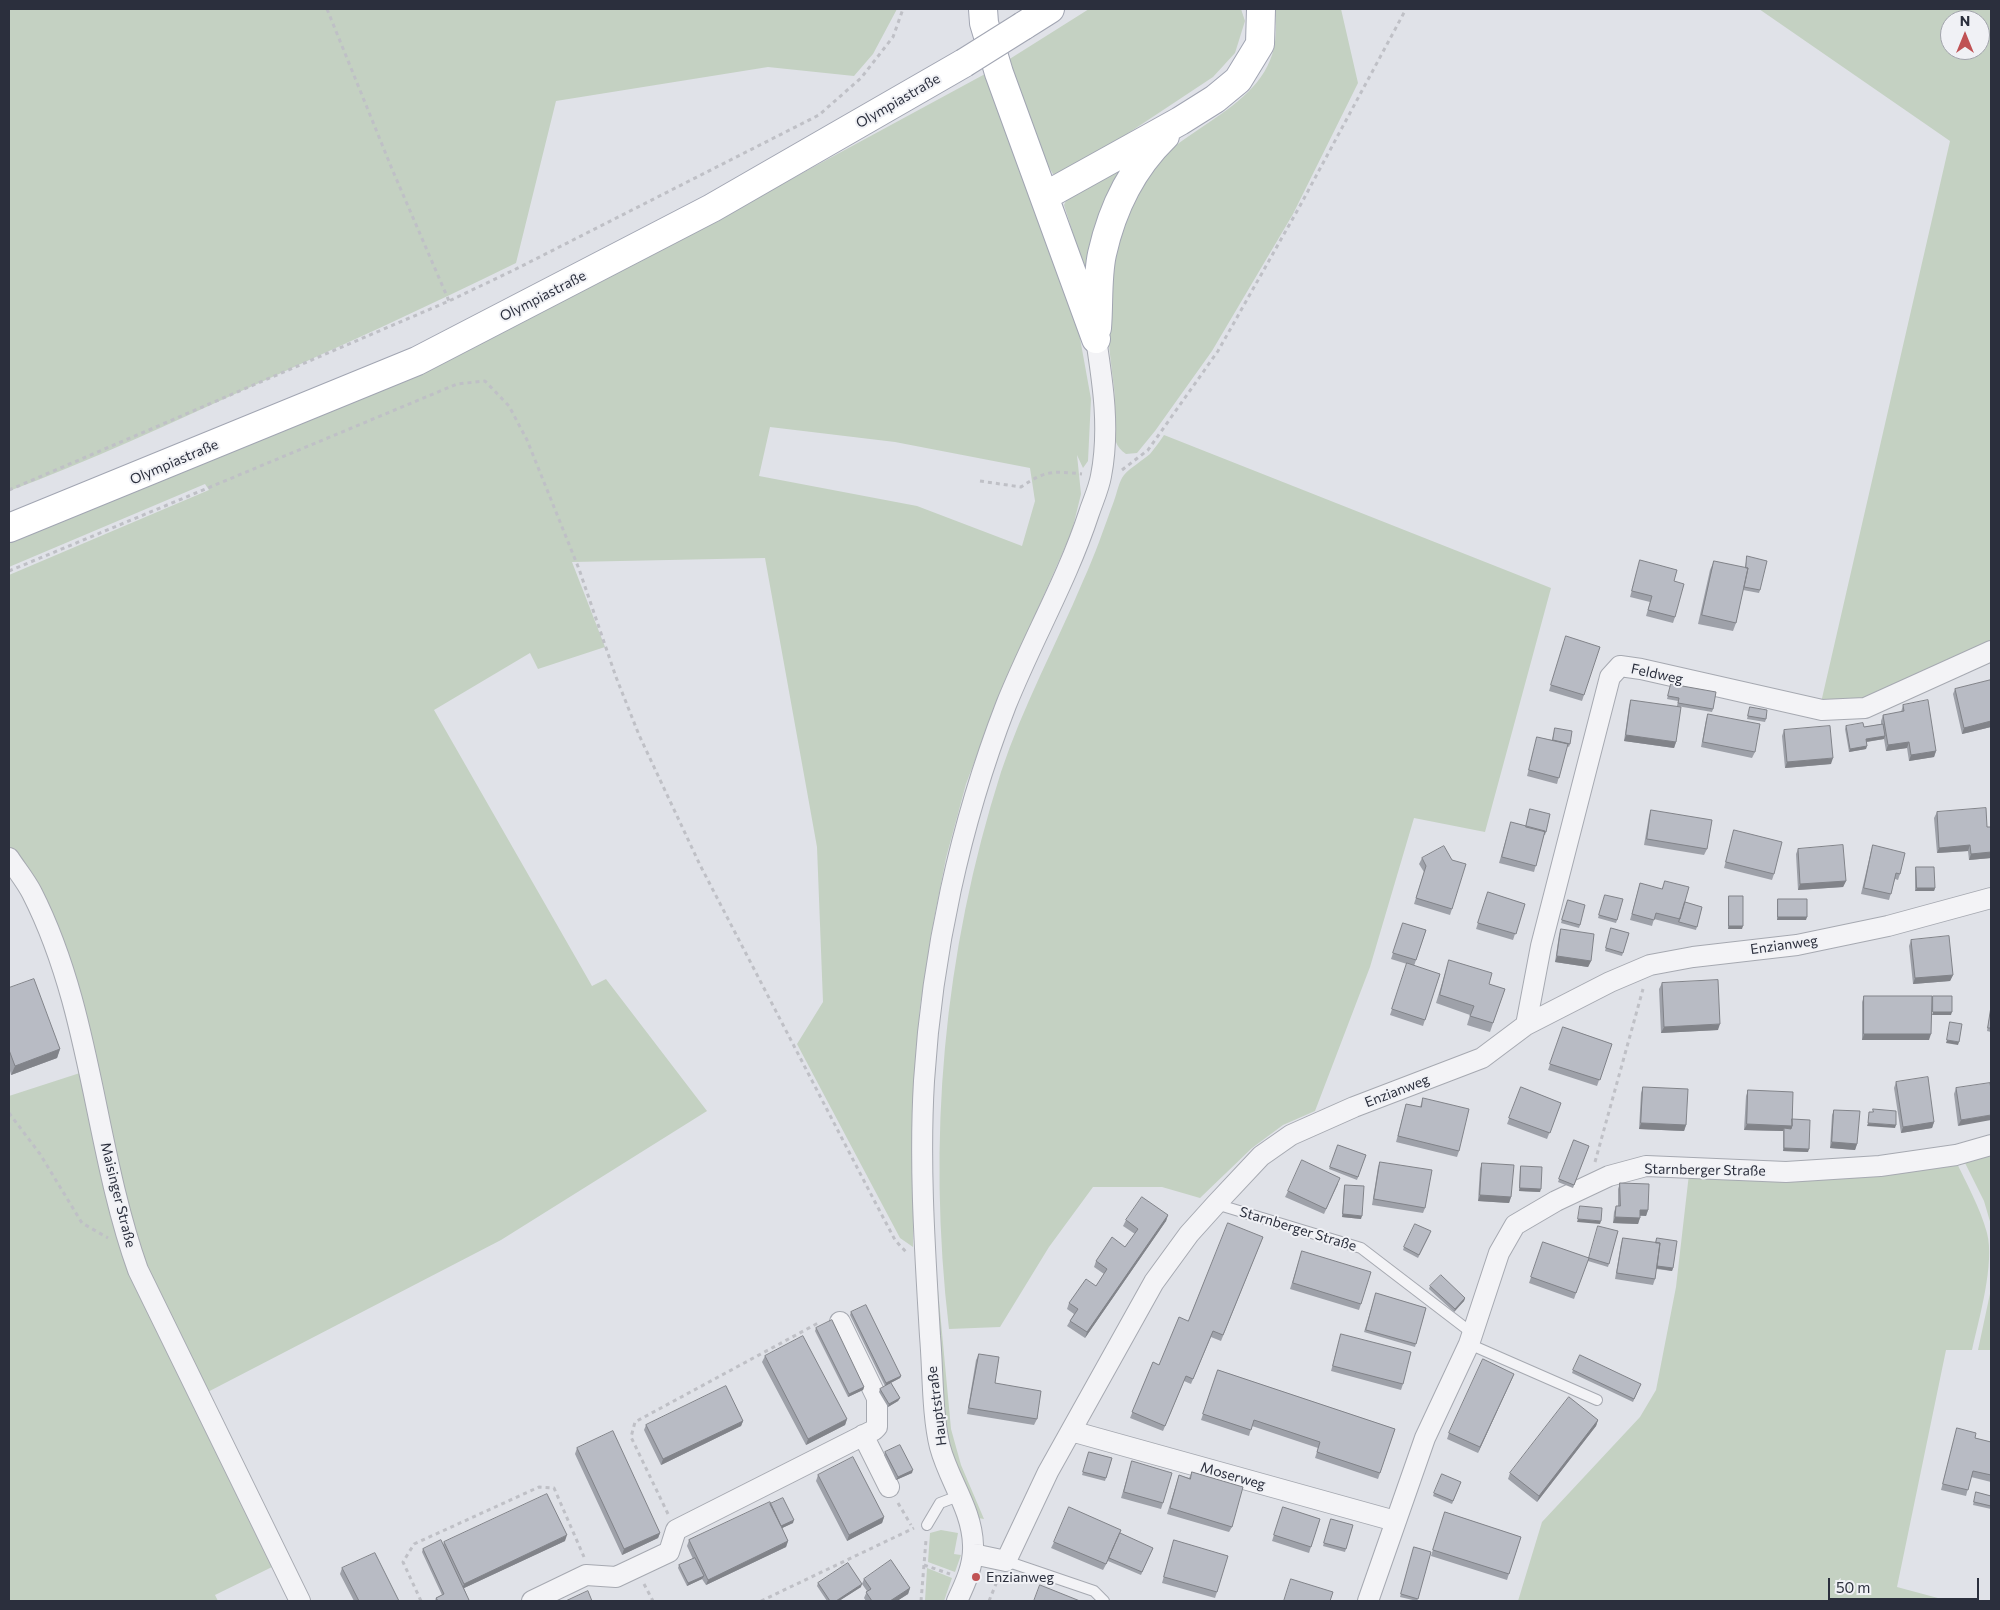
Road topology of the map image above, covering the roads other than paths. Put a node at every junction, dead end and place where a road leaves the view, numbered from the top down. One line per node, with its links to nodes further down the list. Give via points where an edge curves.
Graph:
1 (983, 9): 5 (main road, via 999,73)
2 (1050, 9): 7 (main road, Olympiastraße, bridge, via 964,63 712,208 417,361)
3 (1258, 14): 4 (main road, via 1260,44 1238,80)
4 (1180, 121): 5 (main road); 6 (main road, via 1153,148 1120,196 1102,255)
5 (1045, 196): 6 (main road)
6 (1096, 339): 20 (street, Hauptstraße, via 1106,401 1110,475 1007,704 977,788 943,935 932,1008 924,1081 922,1145 934,1401 940,1447)
7 (9, 528)
8 (1991, 651): 11 (street, Feldweg, via 1864,708 1822,710 1620,666 1610,677 1541,946)
9 (9, 858): 25 (street, Maisinger Straße, via 31,891 60,961 89,1064 126,1237 142,1278)
10 (1991, 898): 11 (street, Enzianweg, via 1888,926 1797,945 1650,965)
11 (1526, 1025): 13 (street, Enzianweg, via 1482,1058 1291,1135 1261,1156)
12 (1991, 1145): 15 (street, Starnberger Straße, via 1956,1155 1880,1166 1786,1172 1646,1166 1609,1176 1515,1225 1499,1253)
13 (1216, 1204): 15 (lane, Starnberger Straße, via 1361,1248); 17 (street, Enzianweg, via 1154,1282)
14 (840, 1322): 18 (street, via 877,1398 877,1427)
15 (1470, 1338): 16 (lane); 21 (street, Starnberger Straße, via 1425,1438)
16 (1597, 1400)
17 (1070, 1431): 21 (street, Moserweg); 24 (street, Enzianweg)
18 (863, 1436): 19 (street); 26 (street, via 676,1530 669,1552 616,1577 586,1575)
19 (890, 1487)
20 (961, 1495): 22 (lane, via 940,1503); 23 (street, Hauptstraße, via 972,1528)
21 (1395, 1521): 29 (street, Starnberger Straße)
22 (927, 1525)
23 (973, 1554): 24 (street); 27 (street, Hauptstraße, via 968,1578)
24 (1006, 1561): 28 (lane, via 1094,1591)
25 (300, 1601)
26 (532, 1601)
27 (957, 1601)
28 (1104, 1601)
29 (1368, 1601)

